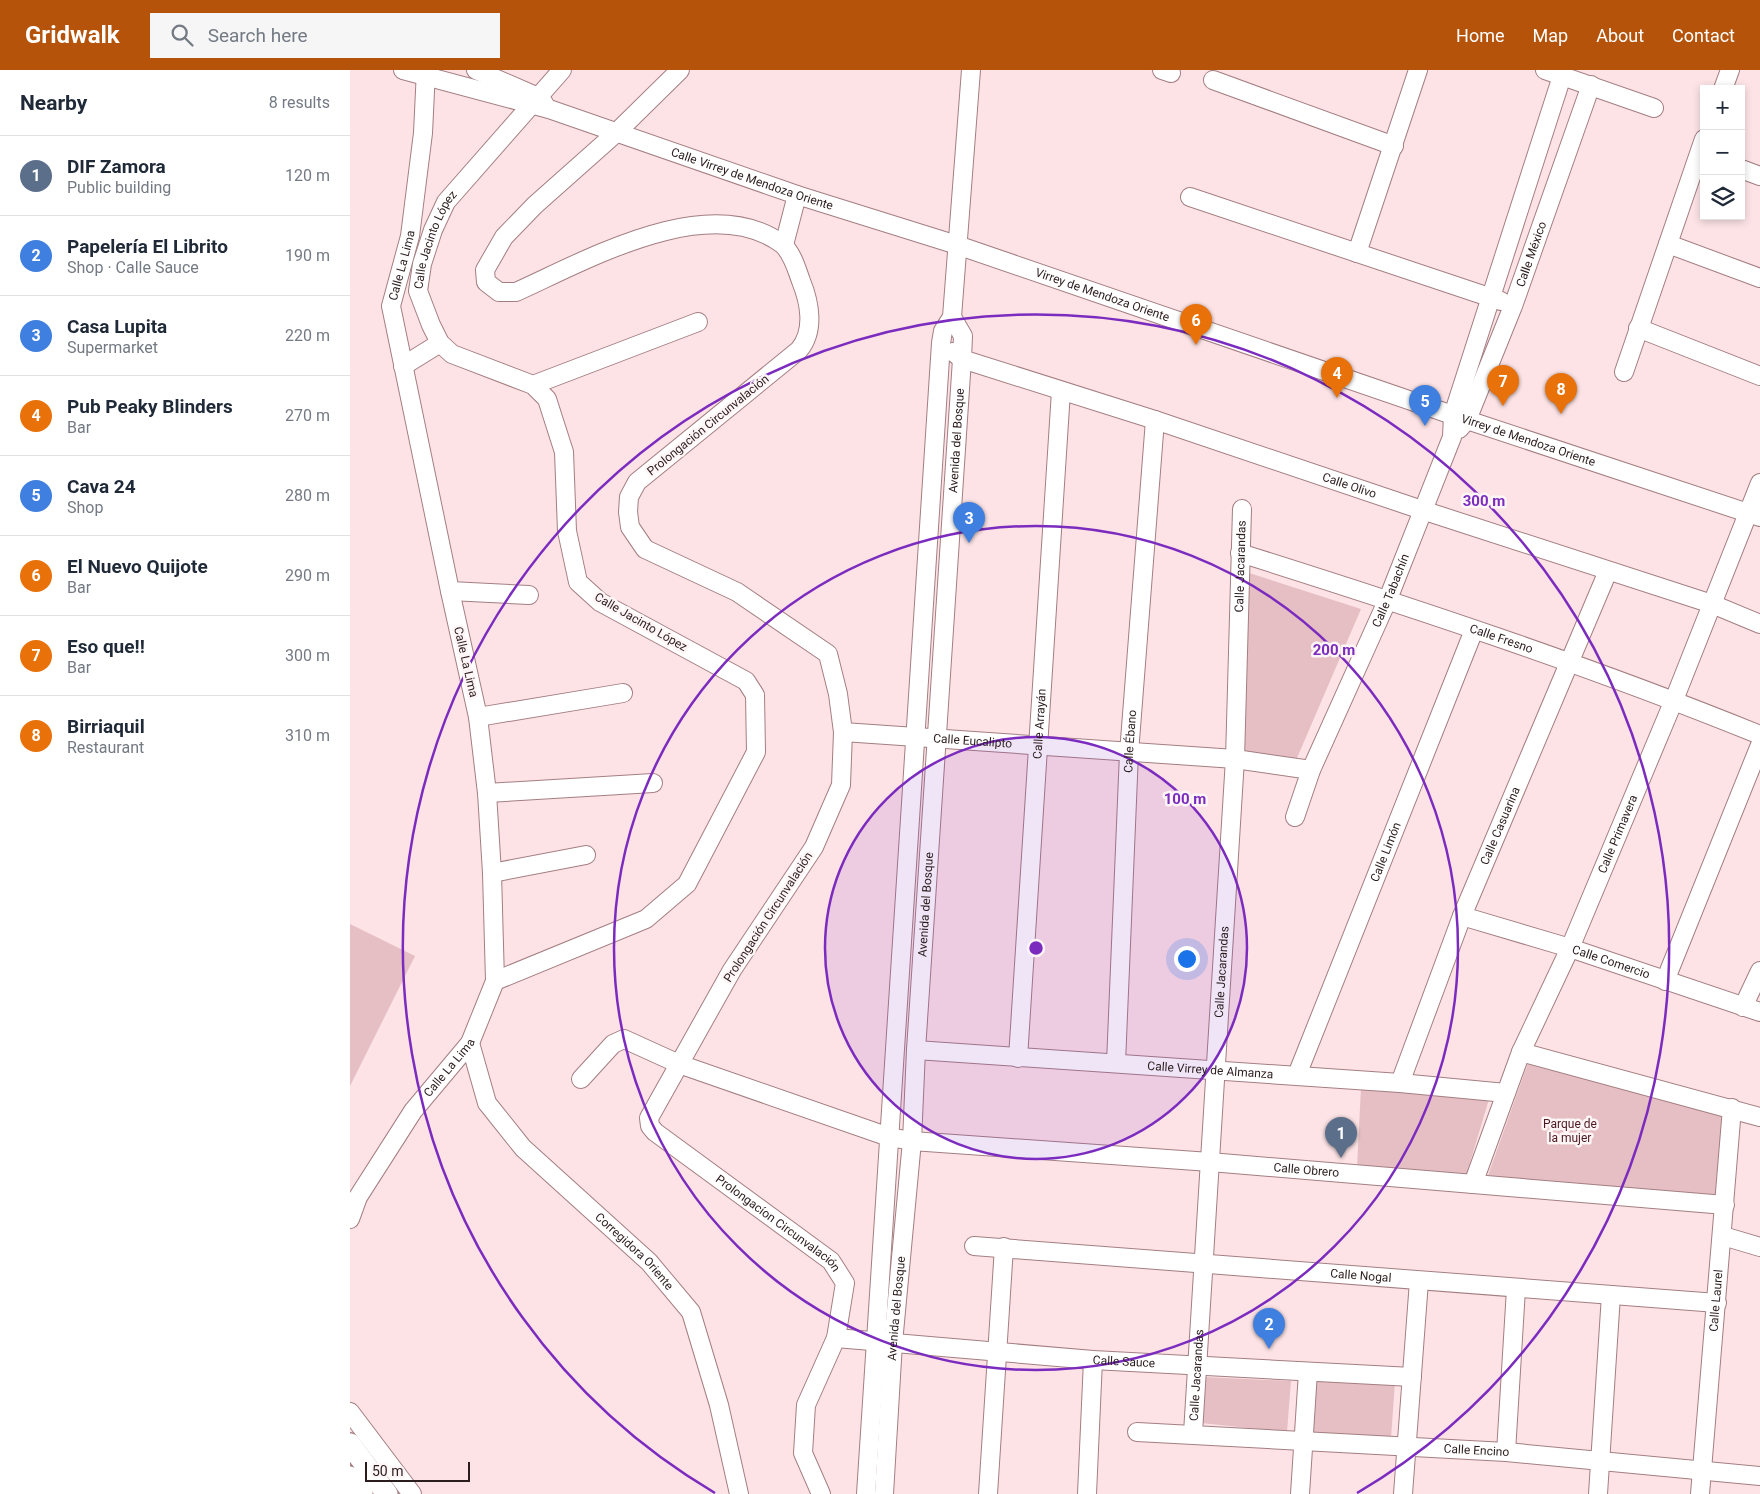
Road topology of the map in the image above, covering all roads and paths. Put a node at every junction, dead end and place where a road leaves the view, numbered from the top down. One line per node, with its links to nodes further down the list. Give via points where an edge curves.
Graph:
1 (402, 70): 9 (street, Calle Virrey de Mendoza Oriente)
2 (476, 70): 14 (street, Calle Virrey de Mendoza Oriente)
3 (562, 70): 14 (street, Calle Jacinto López)
4 (680, 70): 16 (street)
5 (971, 70): 25 (street, Avenida del Bosque)
6 (1418, 70): 17 (street)
7 (1544, 70): 10 (street)
8 (1730, 70): 13 (street)
9 (426, 73): 14 (street, Calle Virrey de Mendoza Oriente); 36 (street, Calle La Lima, via 423,133 410,236 391,306)
10 (1562, 76): 12 (street); 28 (street, Calle México)
11 (1212, 80): 17 (street)
12 (1591, 85): 15 (street); 29 (street, Calle México)
13 (1724, 85)
14 (540, 104): 16 (street, Calle Virrey de Mendoza Oriente); 33 (street, Calle Jacinto López, via 446,202 433,230 422,264 418,291)
15 (1654, 108)
16 (616, 133): 21 (street, Calle Virrey de Mendoza Oriente); 24 (street, via 535,205 504,238 486,270 486,282 492,288 499,292 516,292 622,244 663,231 699,225 745,228)
17 (1394, 146): 26 (street)
18 (1700, 154): 23 (street)
19 (1745, 170): 20 (street)
20 (1760, 176)
21 (797, 195): 24 (street); 25 (street, Calle Virrey de Mendoza Oriente)
22 (1190, 197): 26 (street)
23 (1668, 244): 27 (street); 32 (street)
24 (784, 245): 59 (street, Prolongación Circunvalación, via 807,296 809,332 806,341 760,383 637,482 629,497 628,512 630,527 645,549 744,597 828,654)
25 (957, 245): 30 (street, Avenida del Bosque); 41 (street, Virrey de Mendoza Oriente)
26 (1358, 253): 28 (street)
27 (1760, 278)
28 (1491, 296): 29 (street); 41 (street, Calle México)
29 (1513, 306): 41 (street, Calle México)
30 (952, 317): 34 (street, Avenida del Bosque, via 943,331); 35 (street, Avenida del Bosque, via 963,336)
31 (698, 322): 39 (street)
32 (1638, 328): 37 (street); 38 (street)
33 (440, 343): 36 (street); 39 (street, Calle Jacinto López, via 452,354)
34 (941, 343): 35 (street, Calle Olivo); 61 (street, Avenida del Bosque)
35 (962, 359): 40 (street, Calle Olivo); 62 (street, Avenida del Bosque)
36 (403, 366): 49 (street, Calle La Lima)
37 (1624, 372)
38 (1760, 376)
39 (533, 385): 76 (street, Calle Jacinto López, via 546,399 564,452 567,531 578,582 600,602 746,681 755,695 756,752 687,884 646,919)
40 (1061, 391): 42 (street, Calle Olivo); 63 (street, Calle Arrayán)
41 (1460, 418): 45 (street, Calle Tabachín); 46 (street, Virrey de Mendoza Oriente)
42 (1155, 420): 45 (street, Calle Olivo); 65 (street, Calle Ébano)
43 (1760, 483): 46 (street, Calle Primavera)
44 (1242, 509): 47 (street, Calle Jacarandas)
45 (1422, 510): 48 (street, Calle Olivo); 51 (street, Calle Tabachín)
46 (1754, 514): 52 (street, Calle Primavera)
47 (1240, 553): 51 (street, Calle Fresno); 66 (street, Calle Jacarandas)
48 (1608, 570): 52 (street, Calle Olivo); 55 (street, Calle Casuarina)
49 (450, 591): 50 (street); 58 (street, Calle La Lima)
50 (530, 595)
51 (1388, 599): 54 (street, Calle Fresno); 67 (street, Calle Tabachín)
52 (1712, 604): 53 (street, Calle Olivo); 57 (street, Calle Primavera)
53 (1760, 624)
54 (1474, 630): 55 (street, Calle Fresno); 86 (street, Calle Limón)
55 (1570, 663): 57 (street, Calle Fresno); 73 (street, Calle Casuarina)
56 (623, 693): 58 (street)
57 (1674, 700): 60 (street, Calle Fresno); 74 (street, Calle Primavera)
58 (478, 717): 69 (street, Calle La Lima)
59 (843, 732): 61 (street, Calle Eucalipto); 84 (street, Prolongación Circunvalación, via 841,785 814,847 732,970)
60 (1760, 735)
61 (916, 736): 62 (street, Calle Eucalipto); 93 (street, Avenida del Bosque)
62 (937, 739): 63 (street, Calle Eucalipto); 80 (street, Avenida del Bosque)
63 (1037, 744): 65 (street, Calle Eucalipto); 82 (street, Calle Arrayán)
64 (1760, 745): 77 (street)
65 (1129, 753): 66 (street, Calle Eucalipto); 83 (street, Calle Ébano)
66 (1235, 759): 67 (street, Calle Eucalipto); 85 (street, Calle Jacarandas)
67 (1311, 770): 70 (street, Calle Tabachín)
68 (653, 783): 69 (street)
69 (487, 793): 72 (street, Calle La Lima)
70 (1295, 817)
71 (586, 855): 72 (street)
72 (492, 874): 76 (street, Calle La Lima)
73 (1462, 916): 74 (street, Calle Comercio); 88 (street, Calle Casuarina)
74 (1570, 948): 77 (street, Calle Comercio); 81 (street, Calle Primavera)
75 (1760, 971): 78 (street)
76 (495, 981): 79 (street, Calle La Lima)
77 (1665, 981): 78 (street, Calle Comercio)
78 (1752, 1010)
79 (470, 1043): 98 (street, Calle La Lima, via 413,1111 358,1197); 130 (street, Corregidora Oriente, via 488,1103 523,1148 649,1262 691,1312 720,1405)
80 (916, 1050): 82 (street, Calle Virrey de Almanza); 94 (street, Avenida del Bosque)
81 (1521, 1052): 89 (street, Calle Primavera); 90 (street)
82 (1018, 1058): 83 (street, Calle Virrey de Almanza)
83 (1116, 1063): 85 (street, Calle Virrey de Almanza)
84 (679, 1064): 87 (street, Calle Obrero, via 624,1038 613,1044); 92 (street, Prolongación Circunvalación, via 649,1118); 93 (street, Calle Obrero)
85 (1216, 1069): 86 (street, Calle Virrey de Almanza); 95 (street, Calle Jacarandas)
86 (1297, 1076): 88 (street, Calle Virrey de Almanza)
87 (581, 1079)
88 (1400, 1083): 89 (street, Calle Virrey de Almanza)
89 (1506, 1093): 96 (street, Calle Primavera)
90 (1732, 1108): 91 (street); 97 (street, Calle Laurel)
91 (1760, 1117)
92 (650, 1126): 108 (street, Prolongacíon Circunvalación, via 831,1261 845,1283)
93 (889, 1137): 94 (street, Calle Obrero); 109 (street, Avenida del Bosque)
94 (912, 1141): 95 (street, Calle Obrero); 110 (street, Avenida del Bosque)
95 (1210, 1162): 96 (street, Calle Obrero); 103 (street, Calle Jacarandas)
96 (1473, 1184): 97 (street, Calle Obrero)
97 (1725, 1205): 99 (street, Calle Laurel)
98 (350, 1219)
99 (1723, 1236): 102 (street); 107 (street, Calle Laurel)
100 (974, 1246): 101 (street, Calle Nogal)
101 (1004, 1247): 103 (street, Calle Nogal); 111 (street)
102 (1760, 1247)
103 (1203, 1263): 104 (street, Calle Nogal); 113 (street, Calle Jacarandas)
104 (1418, 1281): 105 (street, Calle Nogal); 115 (street)
105 (1516, 1289): 106 (street, Calle Nogal); 122 (street)
106 (1611, 1295): 107 (street, Calle Nogal); 123 (street)
107 (1717, 1303): 124 (street, Calle Laurel)
108 (836, 1338): 109 (street, Calle Sauce); 131 (street, Prolongacíon Circunvalación, via 806,1404 803,1454)
109 (875, 1340): 110 (street, Calle Sauce); 132 (street, Avenida del Bosque)
110 (893, 1343): 111 (street, Calle Sauce); 133 (street, Avenida del Bosque)
111 (996, 1352): 112 (street, Calle Sauce); 134 (street)
112 (1093, 1360): 113 (street, Calle Sauce); 135 (street)
113 (1196, 1366): 114 (street, Calle Sauce); 118 (street, Calle Jacarandas)
114 (1308, 1372): 115 (street, Calle Sauce); 119 (street)
115 (1412, 1378): 121 (street)
116 (350, 1412): 129 (street)
117 (1137, 1432): 118 (street, Calle Encino)
118 (1193, 1433): 119 (street, Calle Encino)
119 (1304, 1442): 121 (street, Calle Encino); 136 (street)
120 (350, 1444): 128 (main road)
121 (1407, 1447): 122 (street, Calle Encino); 137 (street)
122 (1506, 1452): 123 (street, Calle Encino)
123 (1601, 1460): 124 (street, Calle Encino); 138 (street)
124 (1702, 1471): 125 (street, Calle Encino); 139 (street, Calle Laurel)
125 (1760, 1476)
126 (350, 1478): 127 (main road)
127 (362, 1494)
128 (388, 1494)
129 (412, 1494)
130 (739, 1494)
131 (821, 1494)
132 (866, 1494)
133 (884, 1494)
134 (988, 1494)
135 (1087, 1494)
136 (1300, 1494)
137 (1403, 1494)
138 (1598, 1494)
139 (1700, 1494)

